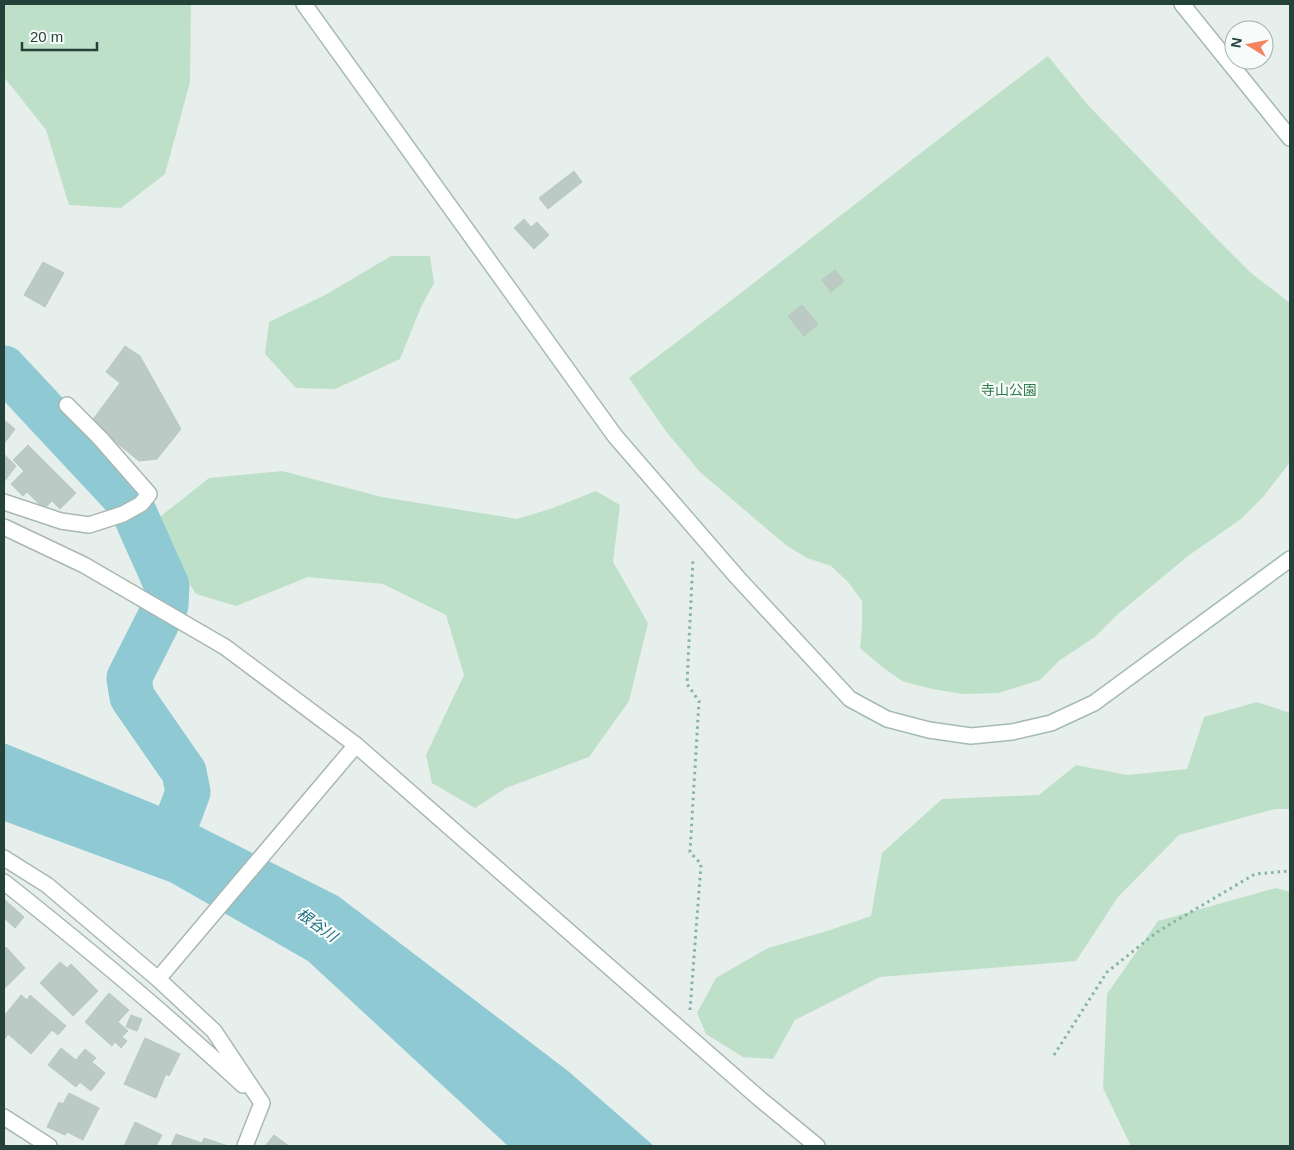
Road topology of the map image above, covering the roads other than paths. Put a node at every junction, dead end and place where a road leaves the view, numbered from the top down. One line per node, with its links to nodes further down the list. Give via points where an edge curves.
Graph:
1 (304, 4): 7 (street, via 615,436 737,577 850,699 887,719 971,736 1012,732 1051,723 1094,703)
2 (1182, 4): 3 (street)
3 (1290, 138)
4 (67, 405): 5 (street, via 149,494 141,504 123,514 89,525 61,521)
5 (4, 502)
6 (4, 527): 8 (street, via 84,565 226,647)
7 (1290, 559)
8 (352, 750): 11 (street); 16 (street)
9 (4, 858): 11 (street, via 47,885)
10 (4, 882): 12 (street, via 179,1026)
11 (158, 979): 12 (street, via 214,1031)
12 (262, 1103): 15 (street)
13 (4, 1117): 14 (street)
14 (49, 1146)
15 (245, 1146)
16 (817, 1146)

